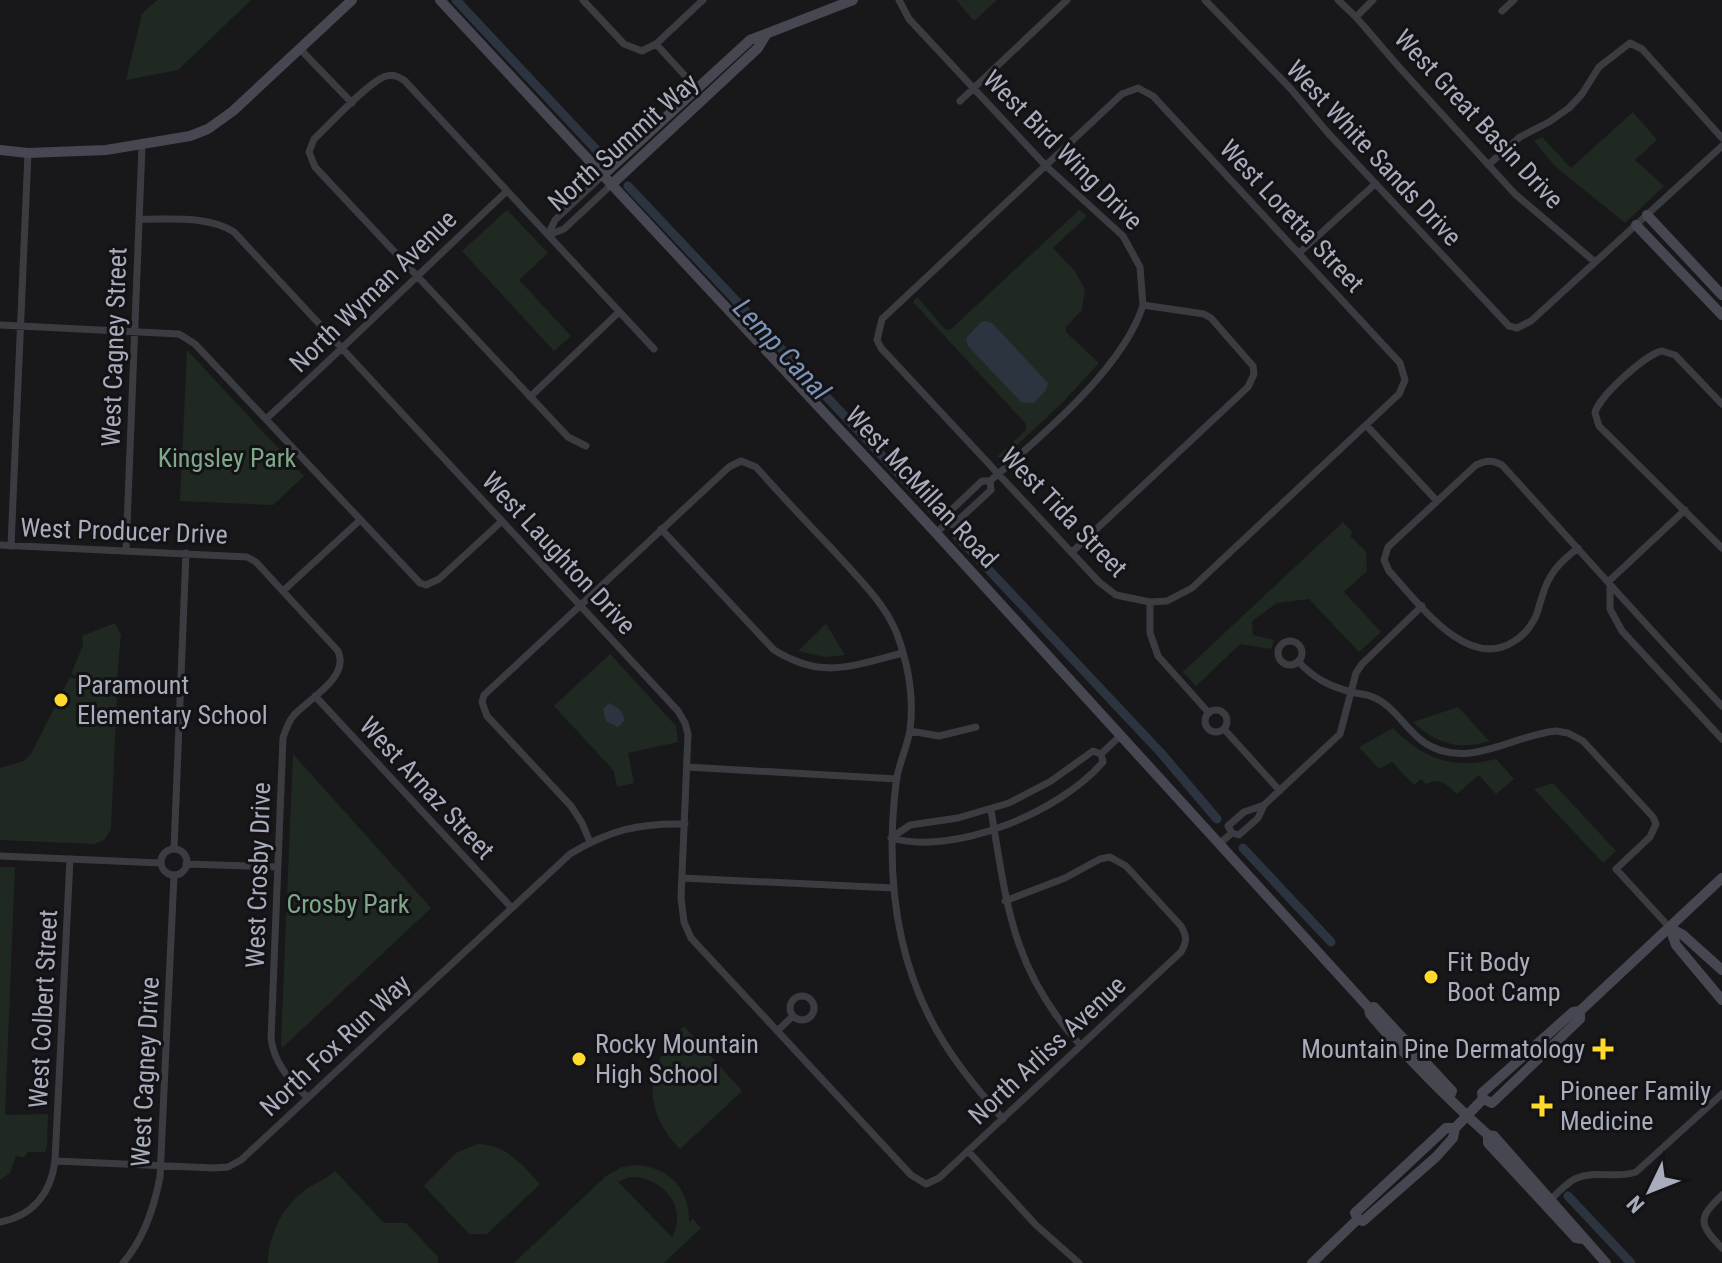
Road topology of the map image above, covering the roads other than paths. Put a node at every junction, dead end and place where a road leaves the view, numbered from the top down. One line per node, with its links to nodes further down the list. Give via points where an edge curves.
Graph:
1 (352, 0): 16 (main road)
2 (440, 0): 29 (main road, West McMillan Road)
3 (583, 0): 15 (street, via 624,44 642,51)
4 (703, 0): 15 (street)
5 (853, 0): 14 (main road, North Summit Way)
6 (899, 0): 17 (street, West Bird Wing Drive, via 909,19)
7 (1067, 0): 17 (street)
8 (1338, 0): 13 (street, West Great Basin Drive)
9 (1373, 0): 13 (street)
10 (1514, 0): 12 (street)
11 (1210, 2): 30 (street, West White Sands Drive)
12 (1502, 11)
13 (1356, 17): 27 (street, West Great Basin Drive)
14 (766, 35): 18 (main road, North Summit Way, via 750,40); 19 (main road, North Summit Way)
15 (656, 44): 18 (street)
16 (300, 49): 21 (street); 23 (main road, via 208,129)
17 (973, 88): 20 (street); 28 (street, West Bird Wing Drive)
18 (697, 89): 19 (street); 29 (main road, North Summit Way)
19 (705, 98): 31 (main road, North Summit Way)
20 (960, 101)
21 (352, 103): 32 (street, via 377,80 390,75 405,81); 39 (street, via 314,139 309,152 315,167)
22 (1722, 138): 27 (street, via 1642,49 1630,43 1599,67 1569,108 1520,137)
23 (142, 146): 26 (main road); 34 (street, West Cagney Street)
24 (1722, 146): 33 (street)
25 (0, 150): 26 (main road)
26 (28, 153): 46 (street)
27 (1488, 165): 38 (street, West Great Basin Drive)
28 (1046, 166): 37 (street, West Loretta Street, via 1122,94 1138,88 1153,96); 41 (street, West Bird Wing Drive, via 1131,245 1142,278); 55 (street, West Tida Street, via 882,319 878,332 881,348)
29 (602, 176): 31 (main road, West McMillan Road); 36 (street, North Summit Way, via 555,220)
30 (1375, 184): 37 (street); 38 (street, West White Sands Drive, via 1501,321 1517,328)
31 (611, 185): 36 (street, North Summit Way, via 564,229); 61 (main road, West McMillan Road)
32 (507, 191): 36 (street); 39 (street, North Wyman Avenue)
33 (1647, 215): 35 (street); 40 (main road)
34 (139, 219): 47 (street, West Cagney Street); 48 (street, West Laughton Drive, via 224,225)
35 (1636, 225): 38 (street); 42 (main road)
36 (548, 235): 43 (street)
37 (1299, 253): 53 (street, West Loretta Street, via 1400,363 1405,380 1399,394)
38 (1595, 262)
39 (417, 276): 48 (street, North Wyman Avenue); 50 (street)
40 (1722, 296): 42 (street)
41 (1143, 305): 55 (street, via 1120,351); 67 (street, via 1211,318 1250,359 1254,374 1248,387)
42 (1712, 306): 44 (main road)
43 (619, 312): 49 (street); 50 (street)
44 (1722, 315)
45 (0, 325): 46 (street)
46 (20, 326): 47 (street); 63 (street)
47 (136, 330): 52 (street, via 179,334 195,344); 66 (street, West Cagney Street)
48 (343, 349): 52 (street, North Wyman Avenue); 59 (street, West Laughton Drive)
49 (654, 349)
50 (530, 397): 54 (street, via 568,437)
51 (1722, 404): 57 (street, via 1675,355 1662,351 1650,355 1600,401 1595,413 1599,426)
52 (266, 419): 58 (street)
53 (1366, 425): 56 (street); 71 (street, via 1192,588 1167,601)
54 (586, 446)
55 (999, 474): 61 (street, via 990,481 991,490 953,525 948,522); 67 (street, West Tida Street)
56 (1437, 501): 64 (street, via 1488,460 1502,465); 73 (street, via 1388,547 1384,560)
57 (1685, 510): 65 (street); 69 (street)
58 (359, 521): 59 (street, via 426,585); 70 (street)
59 (502, 521): 72 (street, West Laughton Drive)
60 (661, 529): 72 (street); 74 (street, via 774,650 791,660 810,668 831,668); 74 (street, via 729,467 741,461 756,467 874,595)
61 (936, 533): 84 (main road, West McMillan Road)
62 (0, 545): 63 (street, West Producer Drive)
63 (11, 546): 66 (street, West Producer Drive)
64 (1578, 548): 69 (street); 73 (street, via 1555,567 1536,616 1522,636 1506,646 1475,647 1449,634)
65 (1722, 548)
66 (126, 551): 68 (street, West Producer Drive)
67 (1072, 552): 71 (street, West Tida Street, via 1116,595)
68 (186, 553): 70 (street, West Producer Drive, via 247,557); 98 (street)
69 (1609, 585): 79 (street); 85 (street, via 1610,609 1622,631)
70 (283, 591): 76 (street, West Producer Drive)
71 (1150, 602): 80 (street, via 1150,633 1158,656)
72 (580, 605): 87 (street, West Laughton Drive, via 685,723); 96 (street, via 489,689 482,702 487,716 571,806)
73 (1422, 606): 77 (street, via 1362,664)
74 (903, 653): 83 (street)
75 (1298, 661): 77 (street, via 1319,681)
76 (342, 662): 78 (street, West Crosby Drive)
77 (1352, 692): 89 (street, via 1340,734); 110 (street, via 1382,701 1412,734 1445,753 1464,755 1546,732 1568,733 1583,741 1656,824 1650,837 1616,869)
78 (315, 696): 103 (street, West Crosby Drive, via 294,715 283,738); 109 (street, West Arnaz Street)
79 (1722, 706)
80 (1209, 713): 82 (street, via 1223,713); 82 (street, via 1208,729)
81 (976, 727): 83 (street, via 939,736)
82 (1224, 729): 89 (street)
83 (910, 731): 88 (street)
84 (1119, 737): 86 (street); 97 (main road, West McMillan Road)
85 (1722, 739)
86 (1101, 754): 91 (street, via 1093,751 1051,781); 93 (street, via 1103,762 1093,774 1053,802)
87 (687, 767): 88 (street); 92 (street, West Laughton Drive)
88 (897, 779): 95 (street)
89 (1280, 791): 90 (street)
90 (1264, 805): 94 (street, via 1239,835); 94 (street, via 1244,812 1228,826)
91 (991, 810): 93 (street); 95 (street, via 910,825)
92 (685, 824): 96 (street, North Fox Run Way, via 626,828); 105 (street, West Laughton Drive)
93 (994, 828): 95 (street, via 912,844); 108 (street)
94 (1232, 833): 97 (street)
95 (891, 838): 107 (street)
96 (590, 842): 109 (street, North Fox Run Way)
97 (1220, 843): 118 (main road, West McMillan Road, via 1415,1066)
98 (174, 849): 101 (street); 102 (street, via 183,853)
99 (0, 856): 100 (street)
100 (70, 859): 101 (street); 122 (street, West Colbert Street)
101 (161, 863): 104 (street)
102 (186, 864): 103 (street); 104 (street)
103 (278, 867): 117 (street, West Crosby Drive, via 273,1055)
104 (174, 875): 123 (street, West Cagney Drive)
105 (682, 878): 107 (street); 114 (street, West Laughton Drive, via 684,922 691,938)
106 (1722, 878): 110 (main road)
107 (893, 888): 119 (street, via 902,941 936,1030)
108 (1005, 901): 115 (street, via 1032,979); 115 (street, North Arliss Avenue, via 1110,857 1126,866 1181,926 1186,938 1181,952)
109 (511, 907): 117 (street, North Fox Run Way)
110 (1670, 928): 111 (main road); 112 (main road, via 1676,945); 118 (main road, via 1492,1103 1483,1099)
111 (1722, 970)
112 (1722, 1000)
113 (793, 1016): 114 (street)
114 (777, 1031): 124 (street, West Laughton Drive, via 911,1175)
115 (1081, 1046): 119 (street, North Arliss Avenue)
116 (1722, 1094): 126 (street, via 1636,1172 1585,1175)
117 (308, 1098): 123 (street, North Fox Run Way, via 228,1167)
118 (1467, 1115): 120 (main road, West McMillan Road); 130 (main road, via 1455,1128 1446,1128 1355,1213 1358,1219)
119 (1003, 1119): 121 (street, North Arliss Avenue)
120 (1488, 1135): 126 (main road, West McMillan Road); 128 (main road, West McMillan Road, via 1488,1143 1576,1238)
121 (968, 1151): 124 (street, North Arliss Avenue); 132 (street)
122 (55, 1161): 123 (street, North Fox Run Way); 127 (street, via 53,1178 41,1199 18,1217)
123 (162, 1166): 131 (street, West Cagney Drive, via 155,1206)
124 (926, 1184)
125 (1722, 1195): 129 (street, via 1703,1219 1706,1232)
126 (1551, 1199): 128 (main road, West McMillan Road)
127 (0, 1222)
128 (1583, 1239): 133 (main road, West McMillan Road)
129 (1722, 1248)
130 (1315, 1262)
131 (123, 1263)
132 (1079, 1263)
133 (1606, 1263)

